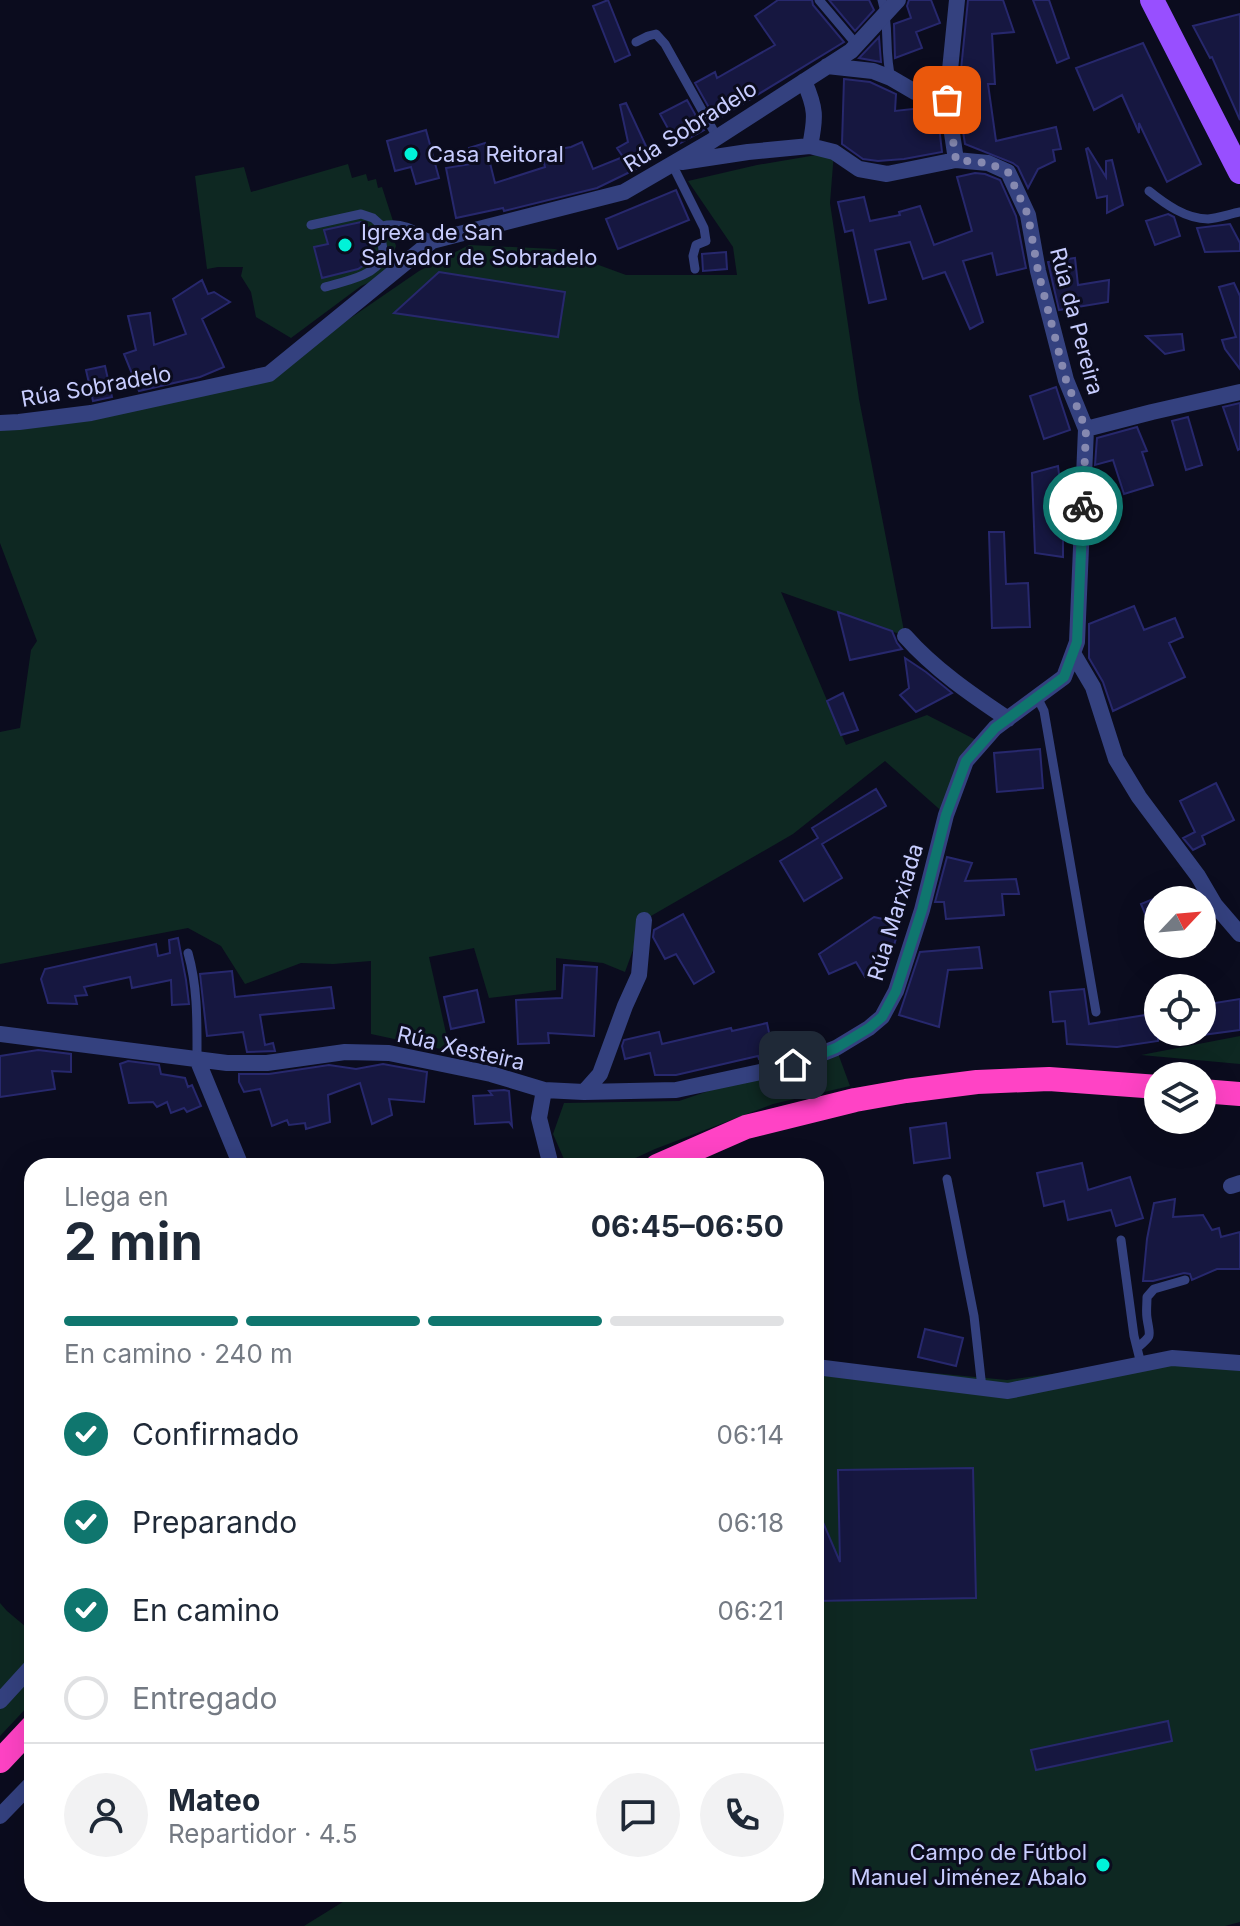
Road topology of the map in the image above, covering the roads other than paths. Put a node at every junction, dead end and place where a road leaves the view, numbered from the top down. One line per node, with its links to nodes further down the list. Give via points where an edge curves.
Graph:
1 (819, 0): 7 (lane)
2 (898, 0): 5 (street, Rúa Sobradelo)
3 (957, 0): 11 (street)
4 (1152, 0): 15 (main road)
5 (884, 7): 7 (street, Rúa Sobradelo); 9 (lane)
6 (636, 42): 12 (lane, via 656,34 665,44)
7 (857, 45): 8 (street, Rúa Sobradelo)
8 (827, 66): 9 (street); 10 (street, Rúa Sobradelo)
9 (891, 78): 11 (street, via 915,92)
10 (804, 81): 12 (street, Rúa Sobradelo); 13 (street, via 815,121)
11 (947, 100): 14 (street)
12 (717, 137): 16 (street, Rúa Sobradelo)
13 (810, 146): 14 (street, Rúa da Pereira, via 834,152 859,169 887,174); 16 (street, Rúa da Pereira)
14 (956, 160): 26 (street, Rúa da Pereira, via 988,163 1008,172 1028,215 1066,380)
15 (1237, 161)
16 (672, 164): 21 (street, Rúa Sobradelo, via 624,192); 22 (lane, via 704,228 706,241 696,245)
17 (1149, 191): 18 (lane, via 1190,216 1208,219)
18 (1240, 212)
19 (311, 225): 20 (lane, via 361,214)
20 (382, 226): 21 (lane, via 401,225); 23 (lane, via 378,265)
21 (432, 241): 25 (street, Rúa Sobradelo, via 269,374 91,413)
22 (695, 269)
23 (325, 287)
24 (1240, 392): 26 (street, Rúa da Pereira)
25 (0, 423)
26 (1086, 429): 28 (street, Rúa Marxiada)
27 (905, 636): 30 (street)
28 (1073, 653): 29 (street, Rúa Marxiada, via 1064,677); 32 (street, via 1093,687 1116,759)
29 (1037, 697): 30 (street, Rúa Marxiada); 34 (lane, via 1044,711)
30 (1008, 719): 39 (street, Rúa Marxiada, via 966,761 896,991 882,1017 836,1048 793,1065 676,1090)
31 (644, 920): 39 (street, via 639,975 600,1074)
32 (1240, 934)
33 (188, 953): 36 (lane, via 197,1004)
34 (1096, 1012)
35 (0, 1034): 36 (street, Rúa Xesteira)
36 (197, 1059): 38 (street, Rúa Xesteira, via 267,1063 345,1052 389,1053); 42 (street)
37 (1144, 1086): 44 (highway, via 1049,1079 906,1091 746,1127)
38 (544, 1090): 39 (street, Rúa Xesteira); 43 (street, via 539,1118)
39 (584, 1092)
40 (1216, 1092): 41 (highway)
41 (1240, 1094)
42 (238, 1158)
43 (548, 1158)
44 (675, 1158)
45 (947, 1179): 51 (lane, via 974,1316)
46 (1121, 1240): 48 (lane)
47 (1185, 1280): 48 (lane, via 1154,1289 1147,1297 1151,1331)
48 (1139, 1356): 49 (street); 51 (street, via 1008,1391)
49 (1240, 1363)
50 (824, 1368): 51 (street)
51 (982, 1388)
52 (24, 1675): 53 (street)
53 (0, 1701)
54 (24, 1736): 55 (highway)
55 (0, 1761)
56 (24, 1791): 57 (street)
57 (0, 1816)

